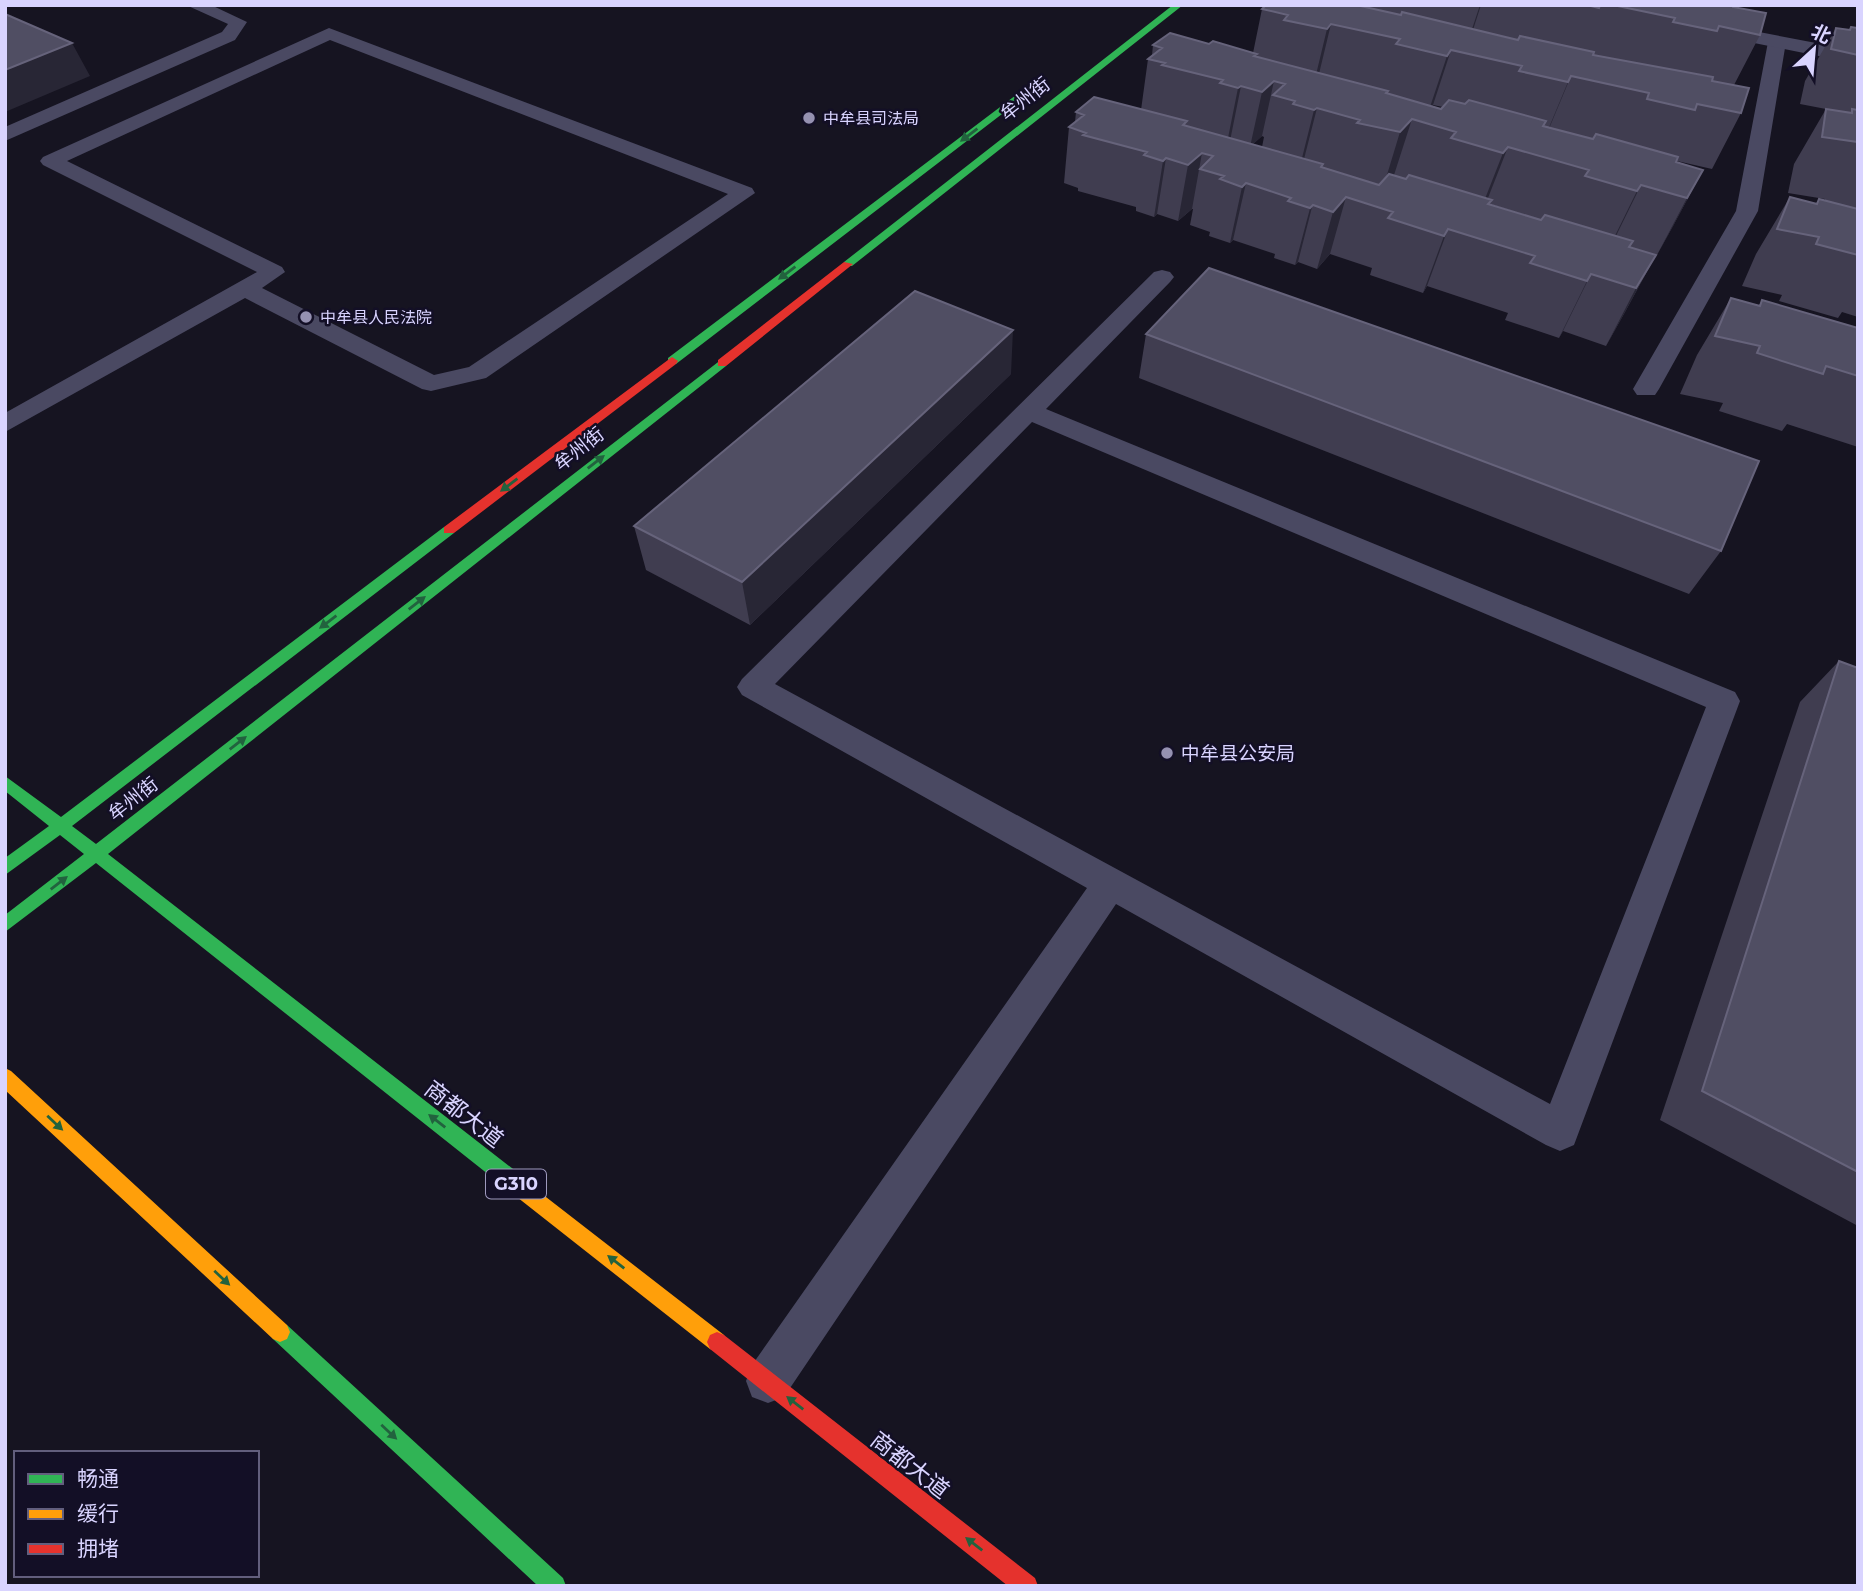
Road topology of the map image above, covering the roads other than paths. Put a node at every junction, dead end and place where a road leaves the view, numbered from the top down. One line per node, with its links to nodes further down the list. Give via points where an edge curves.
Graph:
1 (195, 5): 7 (lane, via 238,22 229,36)
2 (1179, 5): 15 (main road, 牟州街, one-way to 2)
3 (1777, 41): 4 (street, via 1687,17); 5 (street); 10 (lane, via 1747,211)
4 (1858, 44)
5 (1858, 58)
6 (1040, 81): 14 (main road, 牟州街, one-way to 14)
7 (5, 135)
8 (1162, 277): 11 (lane)
9 (245, 289): 9 (lane, via 431,383 477,373 744,193 329,33 50,161 274,272); 12 (lane)
10 (1646, 389)
11 (1028, 411): 17 (lane, via 753,687); 17 (lane, via 1724,701 1560,1131)
12 (5, 424)
13 (5, 782): 14 (main road, 商都大道 / G310)
14 (61, 825): 15 (main road, 商都大道 / G310); 16 (main road, 牟州街)
15 (97, 854): 18 (main road, 牟州街, one-way to 15); 20 (main road, 商都大道 / G310, one-way to 15)
16 (5, 868)
17 (1110, 884): 20 (lane)
18 (5, 926)
19 (5, 1077): 21 (main road, one-way to 21)
20 (768, 1381): 22 (main road, 商都大道 / G310, one-way to 20)
21 (555, 1586)
22 (1027, 1586)

